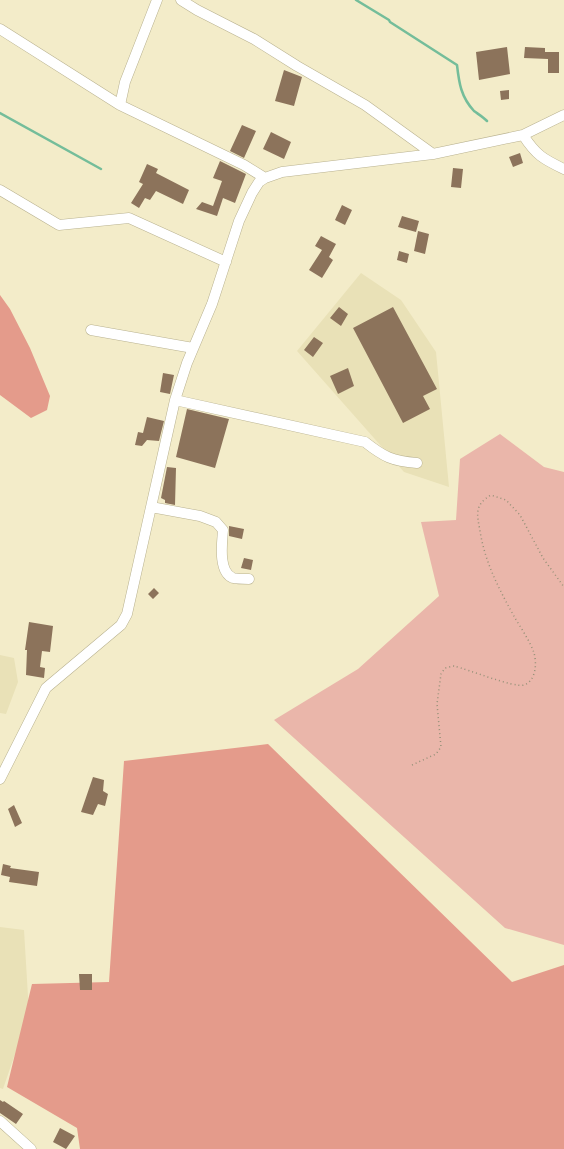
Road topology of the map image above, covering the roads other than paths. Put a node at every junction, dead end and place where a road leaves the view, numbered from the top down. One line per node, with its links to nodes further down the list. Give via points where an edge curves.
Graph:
1 (157, 0): 4 (street, via 125,82)
2 (181, 0): 7 (street, via 254,39 365,105)
3 (0, 29): 4 (street)
4 (120, 105): 9 (street, via 244,165)
5 (564, 115): 6 (street)
6 (523, 134): 7 (street); 8 (street, via 532,150)
7 (433, 154): 9 (street, via 282,172)
8 (564, 169)
9 (265, 178): 11 (street, via 252,193 239,221)
10 (0, 190): 11 (street, via 59,225 129,218)
11 (226, 262): 13 (street)
12 (91, 330): 13 (street)
13 (193, 348): 14 (street)
14 (175, 400): 15 (street, via 365,442 399,462); 16 (street)
15 (418, 463)
16 (151, 507): 17 (street, via 200,516 216,522 223,530 221,552 225,572 233,578); 18 (street, via 127,614 121,625 46,688)
17 (249, 579)
18 (0, 779)
19 (0, 1121): 20 (street)
20 (31, 1149)

